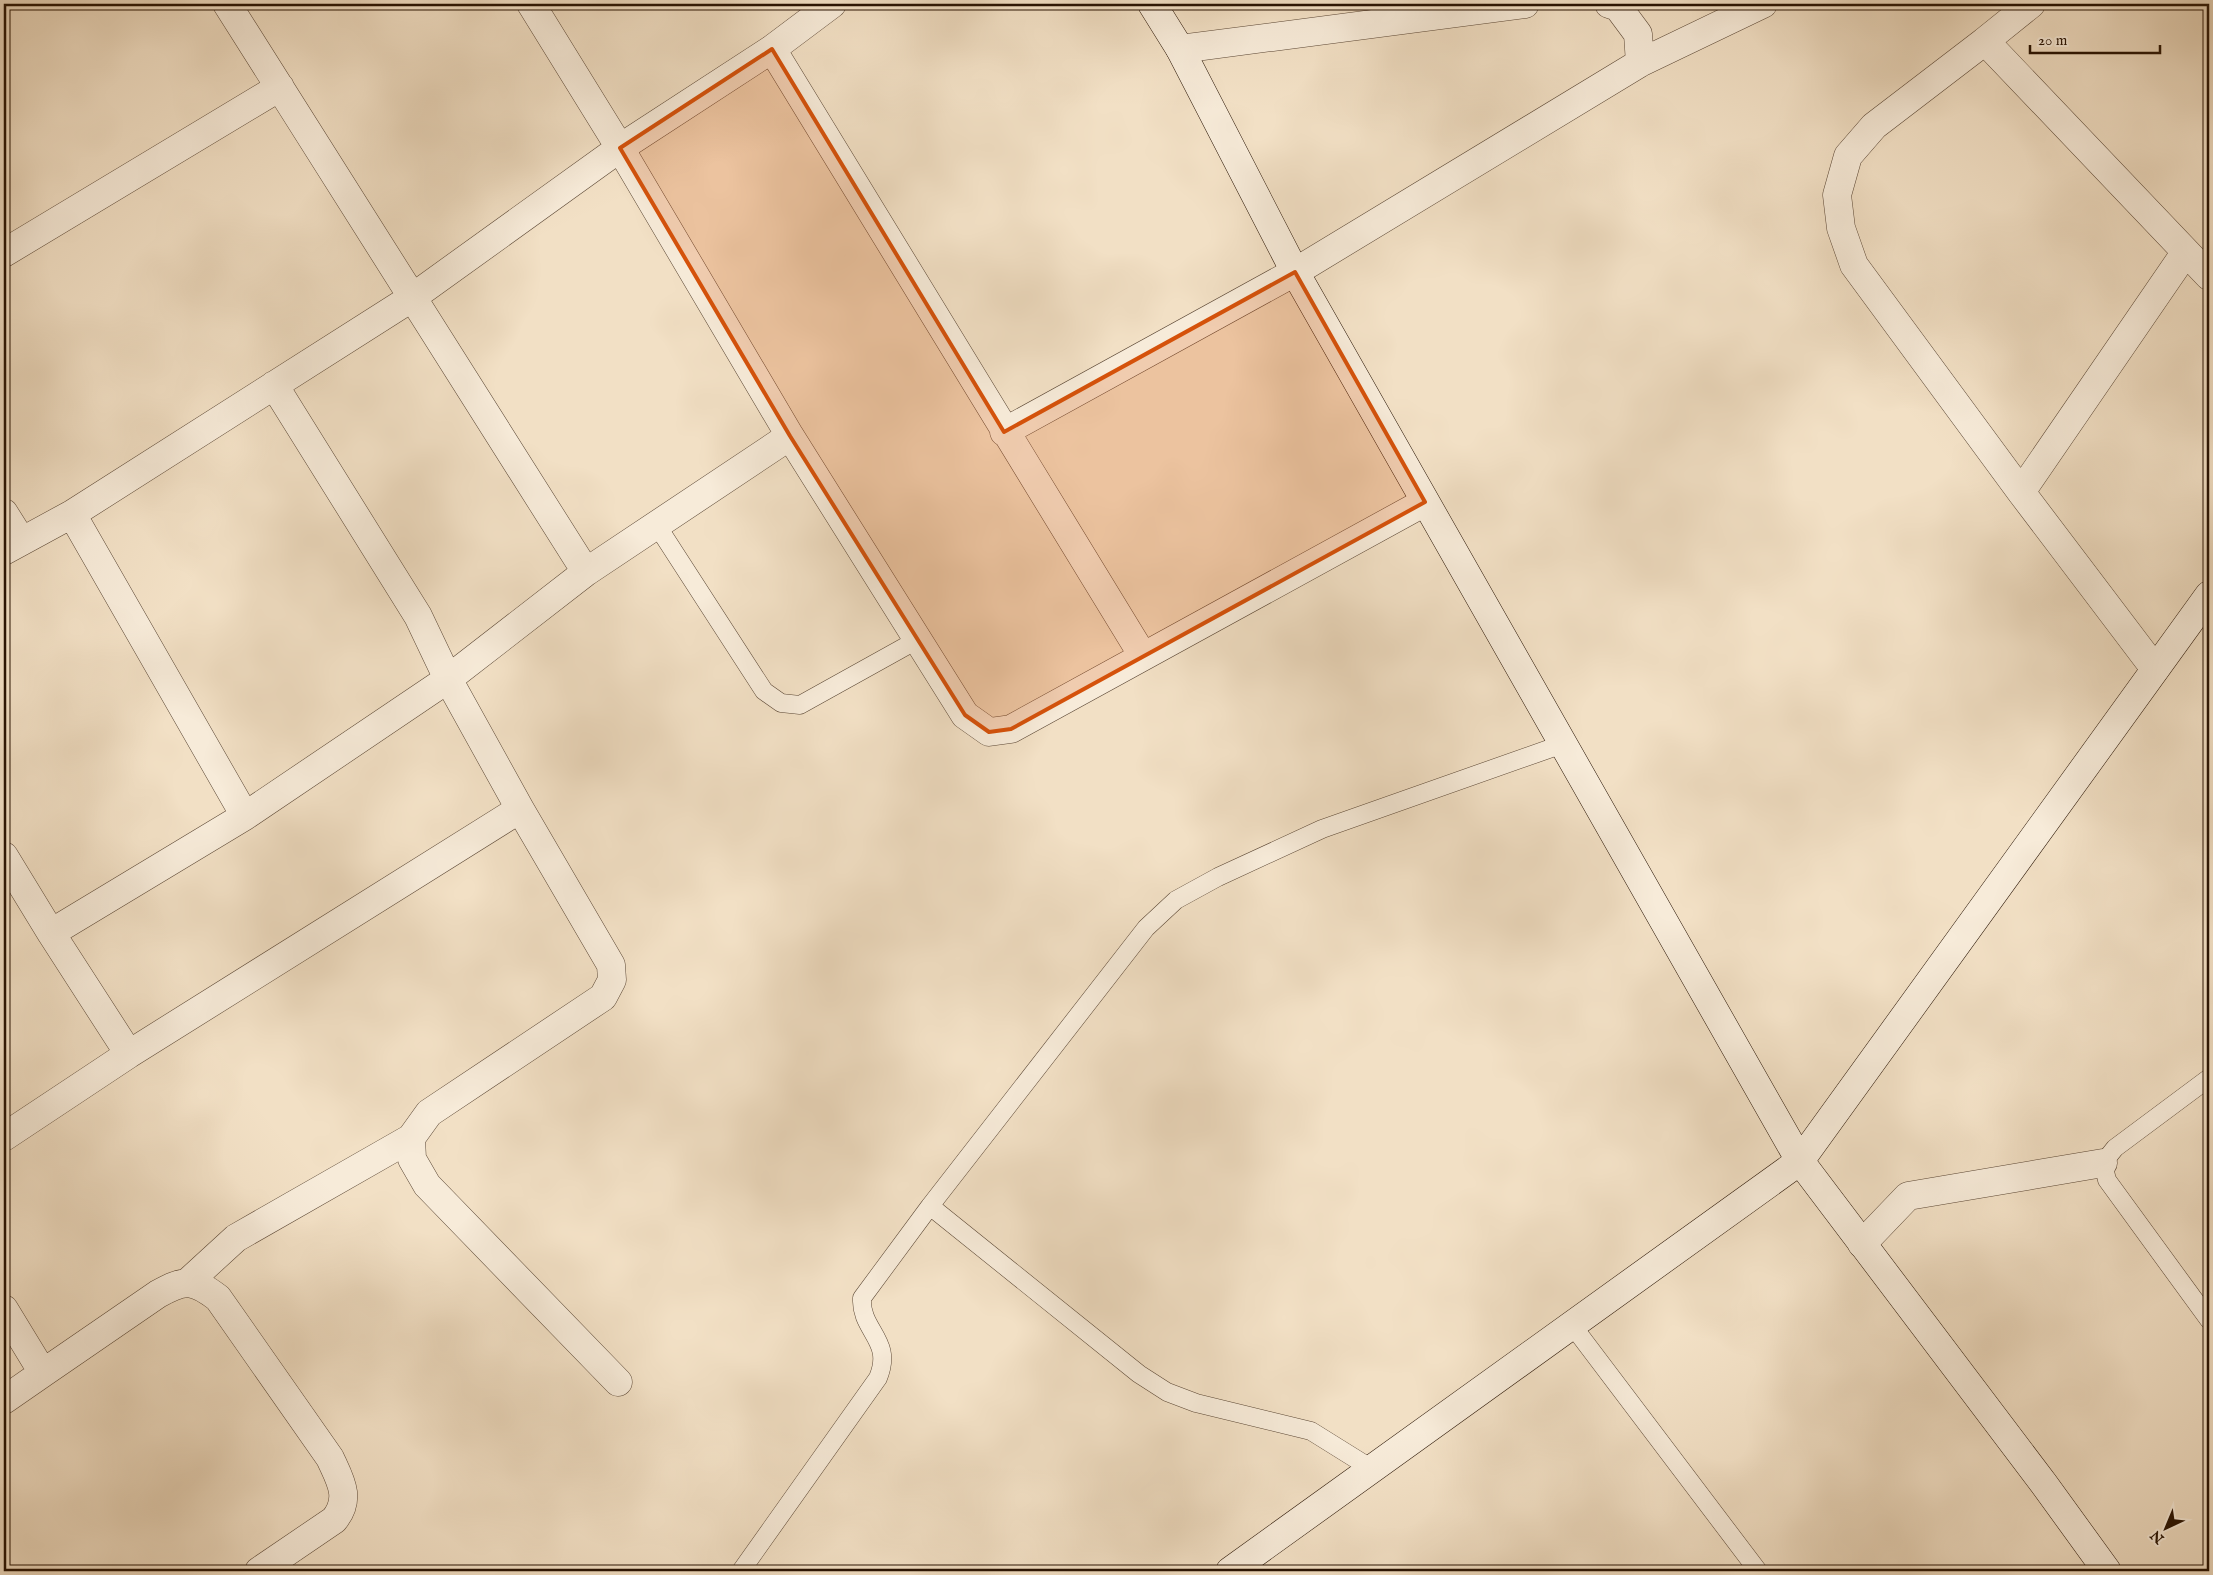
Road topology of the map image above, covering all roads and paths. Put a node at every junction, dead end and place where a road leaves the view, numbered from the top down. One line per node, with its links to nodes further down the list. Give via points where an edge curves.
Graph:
1 (227, 4): 13 (street)
2 (531, 4): 14 (street)
3 (832, 4): 10 (street)
4 (1152, 4): 11 (street)
5 (1525, 4): 11 (street)
6 (1608, 4): 12 (street, via 1618,7 1638,34)
7 (1763, 4): 12 (street)
8 (2031, 4): 9 (street)
9 (1985, 41): 16 (street); 23 (street, via 1874,126 1848,156 1837,195 1841,228 1854,265)
10 (772, 49): 14 (street); 21 (street)
11 (1180, 49): 17 (street)
12 (1640, 63): 17 (street)
13 (280, 87): 15 (street); 19 (street)
14 (620, 148): 19 (street); 22 (street)
15 (4, 253)
16 (2185, 253): 18 (street); 23 (street)
17 (1295, 272): 21 (street); 24 (street)
18 (2209, 276)
19 (413, 297): 20 (street); 29 (street)
20 (274, 385): 26 (street); 34 (street, via 418,616)
21 (1004, 432): 32 (street)
22 (790, 436): 27 (street); 31 (street)
23 (2020, 492): 33 (street)
24 (1425, 502): 32 (street); 35 (street)
25 (4, 513): 28 (street)
26 (72, 514): 28 (street); 37 (street)
27 (656, 524): 29 (street); 31 (lane, via 764,691 781,703 800,705)
28 (12, 545)
29 (586, 572): 34 (street)
30 (2209, 595): 33 (street)
31 (917, 640): 32 (street, via 965,716 989,732 1011,728)
32 (1143, 656)
33 (2155, 670): 44 (street)
34 (448, 679): 36 (street); 37 (street)
35 (1563, 744): 44 (street); 46 (lane, via 1322,829 1176,900 1146,928)
36 (520, 809): 40 (street); 43 (street, via 611,965 612,980 603,997 429,1113)
37 (245, 816): 39 (street)
38 (4, 856): 39 (street)
39 (51, 933): 40 (street)
40 (129, 1054): 42 (street)
41 (2209, 1078): 45 (lane, via 2115,1148)
42 (4, 1137)
43 (411, 1138): 48 (street, via 236,1238); 53 (street, via 412,1159 427,1185)
44 (1800, 1161): 47 (street); 51 (street)
45 (2103, 1163): 47 (street, via 1908,1196); 50 (lane, via 2107,1180)
46 (930, 1206): 55 (lane, via 1139,1374 1160,1387 1196,1403 1311,1431); 57 (lane, via 862,1298 862,1308 883,1351 884,1366 878,1378)
47 (1862, 1244): 60 (street)
48 (188, 1282): 52 (street, via 176,1284 158,1294); 56 (street, via 202,1286 218,1298 330,1458 341,1482 344,1497 341,1511 334,1520)
49 (4, 1310): 52 (street)
50 (2209, 1320)
51 (1572, 1325): 55 (street); 59 (lane)
52 (43, 1373): 54 (street)
53 (618, 1382)
54 (4, 1400)
55 (1372, 1469): 58 (street)
56 (259, 1571)
57 (741, 1571)
58 (1230, 1571)
59 (1758, 1571)
60 (2106, 1571)

